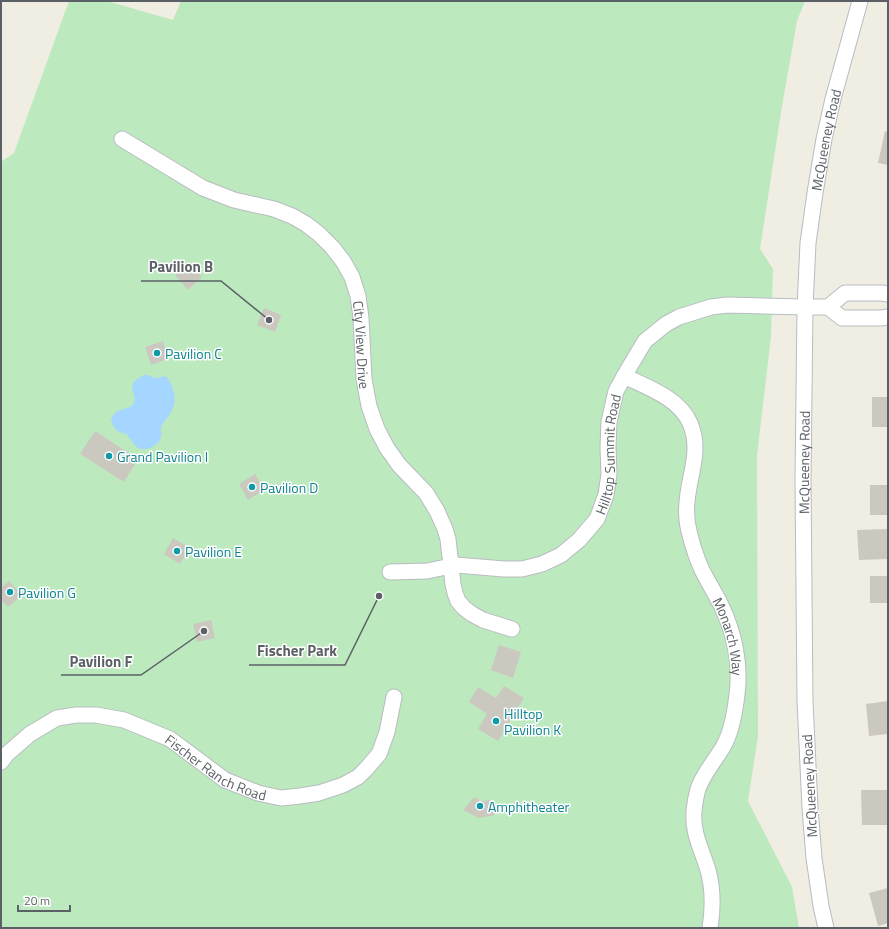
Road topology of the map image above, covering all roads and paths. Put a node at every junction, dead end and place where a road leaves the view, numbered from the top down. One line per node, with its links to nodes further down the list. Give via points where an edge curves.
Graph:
1 (860, 1): 4 (street, McQueeney Road, via 833,99 823,147 808,243)
2 (122, 139): 8 (street, City View Drive, via 203,188 234,200 292,216 319,234 343,261 358,296 364,379 377,430 399,465 432,502 445,529)
3 (888, 294): 5 (street, via 845,293)
4 (806, 307): 5 (street, Hilltop Summit Road); 7 (street, Hilltop Summit Road, via 728,305 711,307 679,317 645,341); 14 (street, McQueeney Road, via 803,480 805,702 814,858)
5 (828, 307): 6 (street, via 842,318)
6 (888, 317)
7 (624, 376): 8 (street, Hilltop Summit Road, via 616,391 609,422 609,474 606,495 596,519 579,540 561,555 542,564 522,569); 13 (street, Monarch Way, via 676,404 690,423 695,453 687,502 689,534 702,570 729,623 737,657 738,693 730,730 700,784 694,811 694,826 708,871 712,903)
8 (452, 566): 9 (street, Hilltop Summit Road, via 426,571); 10 (street, City View Drive, via 455,592 464,608 483,620)
9 (390, 572)
10 (512, 629)
11 (394, 697): 12 (street, Fischer Ranch Road, via 387,732 379,754 358,777 319,793 281,798 258,793 225,780 170,739 124,720 96,715 58,718 30,734)
12 (1, 762)
13 (710, 928)
14 (826, 928)

